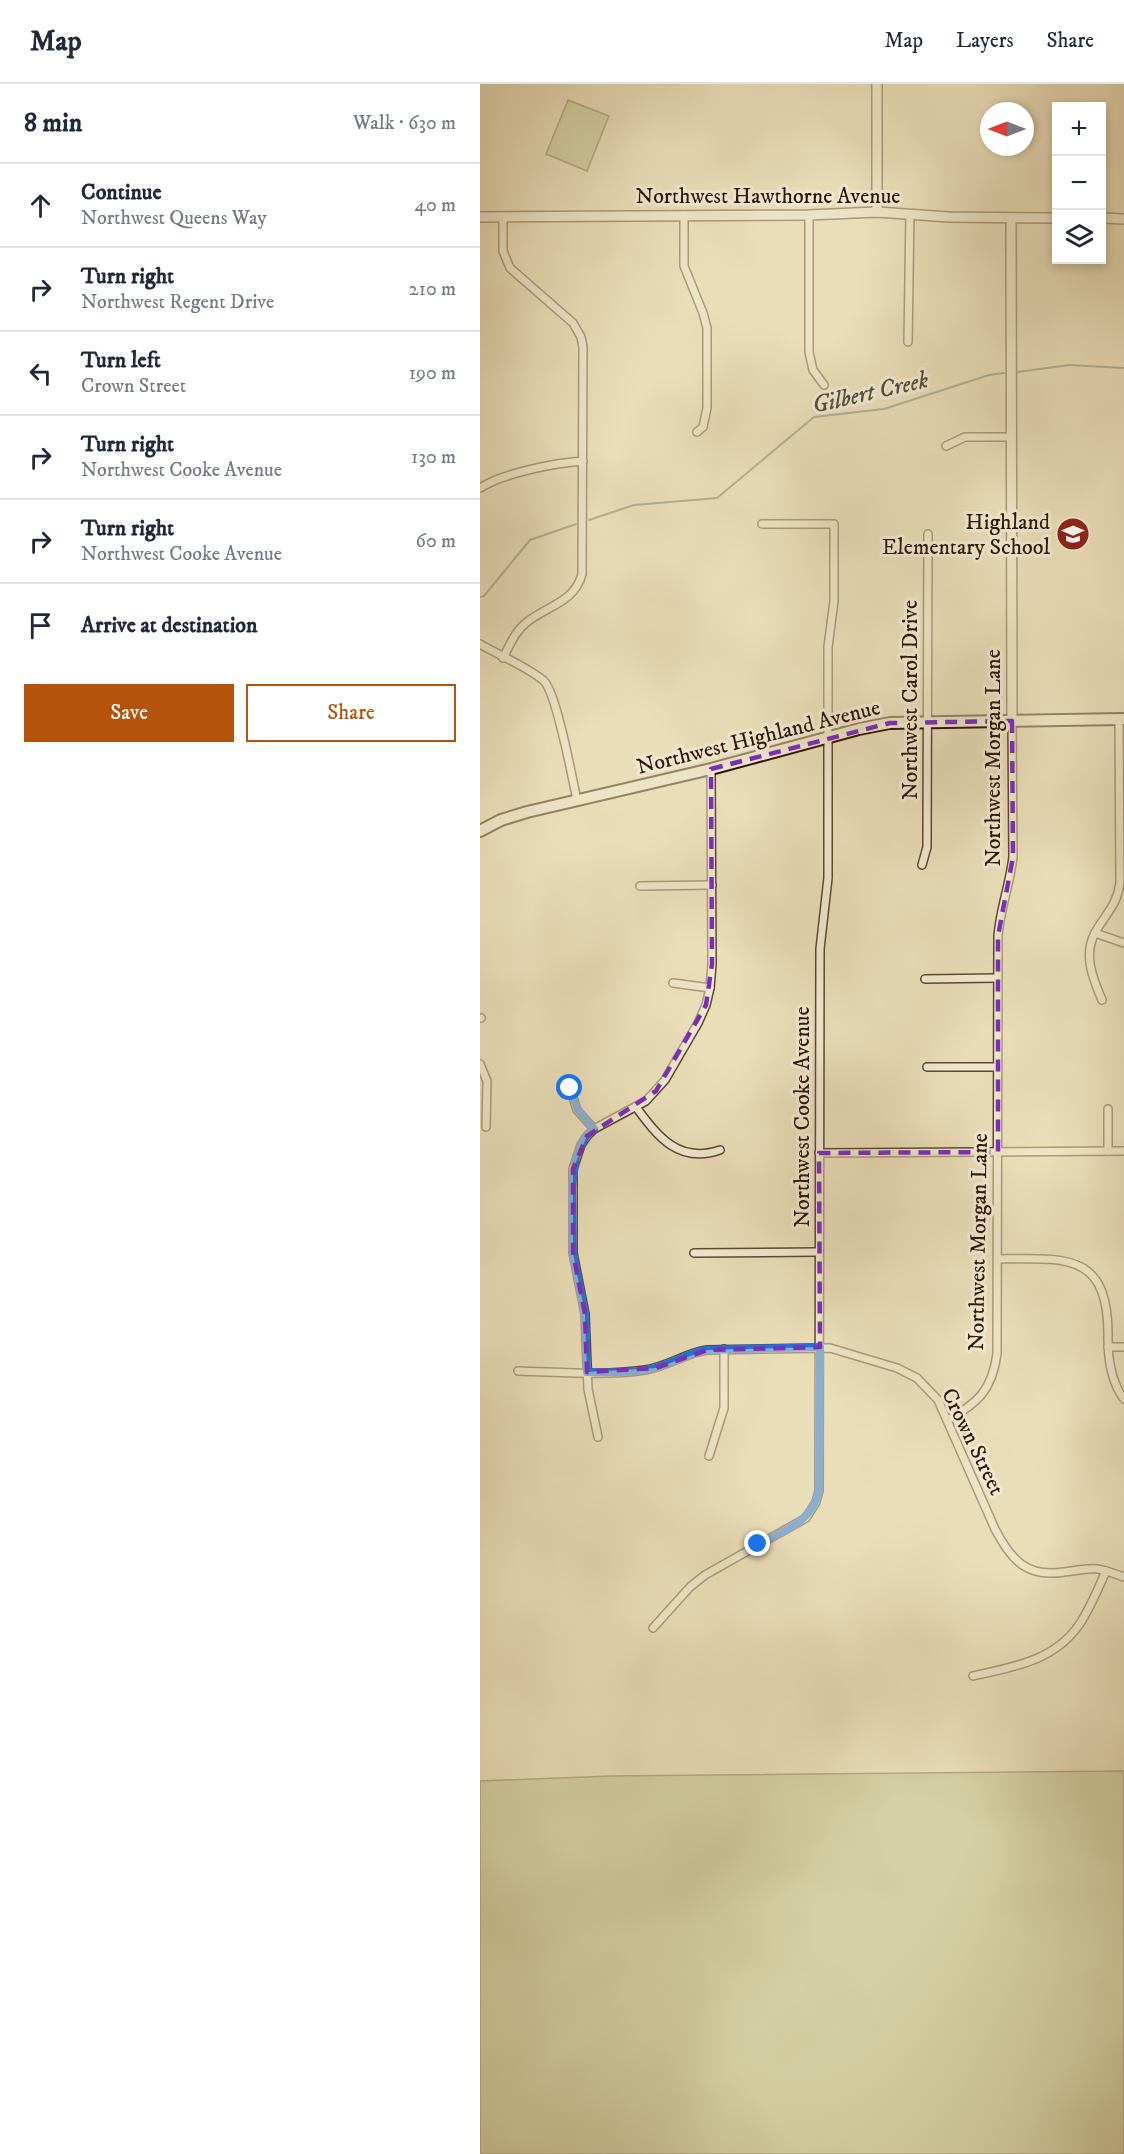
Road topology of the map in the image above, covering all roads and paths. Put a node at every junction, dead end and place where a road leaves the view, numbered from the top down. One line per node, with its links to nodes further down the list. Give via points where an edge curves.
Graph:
1 (877, 84): 2 (street)
2 (877, 212): 3 (street, Northwest Hawthorne Avenue); 4 (street, Northwest Hawthorne Avenue)
3 (910, 213): 8 (street, Northwest Hawthorne Avenue); 12 (street)
4 (809, 214): 5 (street, Northwest Hawthorne Avenue); 13 (street, via 809,352 813,370)
5 (684, 215): 7 (street, Northwest Hawthorne Avenue); 14 (street, via 684,266 707,328 707,408 703,427)
6 (480, 217): 7 (street, Northwest Hawthorne Avenue)
7 (503, 217): 17 (street, via 503,251 510,268 573,322 581,336)
8 (1011, 218): 9 (street, Northwest Hawthorne Avenue); 15 (street, Northwest Morgan Lane)
9 (1052, 218)
10 (1106, 218): 11 (street)
11 (1124, 219)
12 (908, 342)
13 (824, 385)
14 (697, 432)
15 (1011, 437): 16 (street, via 965,437); 25 (street, Northwest Morgan Lane)
16 (946, 446)
17 (583, 461): 18 (street, via 538,469); 22 (street, via 580,582 568,598 520,628)
18 (480, 488)
19 (762, 524): 26 (street, Northwest Cooke Avenue, via 834,524)
20 (928, 534): 24 (street, Northwest Carol Drive)
21 (480, 644): 22 (street)
22 (503, 658): 28 (street, via 548,686)
23 (1121, 719): 25 (main road, Northwest Highland Avenue); 33 (street, via 1120,883 1113,906)
24 (927, 721): 25 (main road, Northwest Highland Avenue); 26 (main road, Northwest Highland Avenue, via 874,726); 30 (street, Northwest Carol Drive, via 927,847)
25 (1012, 721): 35 (street, Northwest Morgan Lane, via 1013,857 1001,913)
26 (828, 738): 27 (main road, Northwest Highland Avenue); 52 (street, Northwest Cooke Avenue, via 828,878 820,949)
27 (711, 769): 28 (main road, Northwest Highland Avenue); 31 (street)
28 (577, 800): 29 (main road, Northwest Highland Avenue, via 511,817)
29 (480, 831)
30 (922, 865)
31 (712, 885): 32 (street); 38 (street)
32 (640, 886)
33 (1095, 933): 34 (street); 39 (street, via 1090,966)
34 (1124, 943)
35 (998, 978): 36 (street); 42 (street, Northwest Morgan Lane)
36 (925, 979)
37 (673, 983): 38 (street)
38 (710, 988): 44 (street, via 684,1049 656,1091)
39 (1102, 1000)
40 (480, 1064): 46 (street, via 487,1081)
41 (927, 1067): 42 (street)
42 (998, 1067): 51 (street, Northwest Morgan Lane)
43 (570, 1088): 47 (street, via 578,1110)
44 (636, 1107): 47 (street); 48 (street, via 656,1134 672,1147 693,1154)
45 (1108, 1109): 49 (street)
46 (486, 1127)
47 (594, 1129): 61 (street, via 576,1156 572,1187 573,1254 585,1314)
48 (720, 1150)
49 (1108, 1150): 50 (street); 51 (street)
50 (1124, 1150)
51 (998, 1152): 52 (street); 55 (street, Northwest Morgan Lane)
52 (819, 1153): 53 (street, Northwest Cooke Avenue)
53 (819, 1252): 54 (street); 56 (street, Northwest Cooke Avenue)
54 (694, 1253)
55 (998, 1259): 57 (street, via 1060,1259 1084,1269 1101,1287 1105,1298); 63 (street, Northwest Morgan Lane, via 992,1377 978,1400)
56 (820, 1347): 59 (street, Crown Street); 63 (street, Crown Street, via 897,1368 917,1378 938,1400); 68 (street, Northwest Cooke Avenue, via 819,1491 812,1510 798,1523 705,1575)
57 (1108, 1347): 58 (street); 62 (street, via 1114,1381)
58 (1124, 1347)
59 (724, 1349): 61 (street, Crown Street, via 694,1352 656,1368); 65 (street, via 723,1408)
60 (518, 1371): 61 (street, Crown Street)
61 (587, 1372): 64 (street)
62 (1124, 1400)
63 (948, 1420): 66 (street, Crown Street, via 995,1529 1015,1560 1051,1574 1086,1569)
64 (598, 1437)
65 (709, 1456)
66 (1107, 1571): 67 (street, Crown Street); 69 (street, via 1080,1623 1052,1652)
67 (1124, 1577)
68 (653, 1628)
69 (973, 1676)

